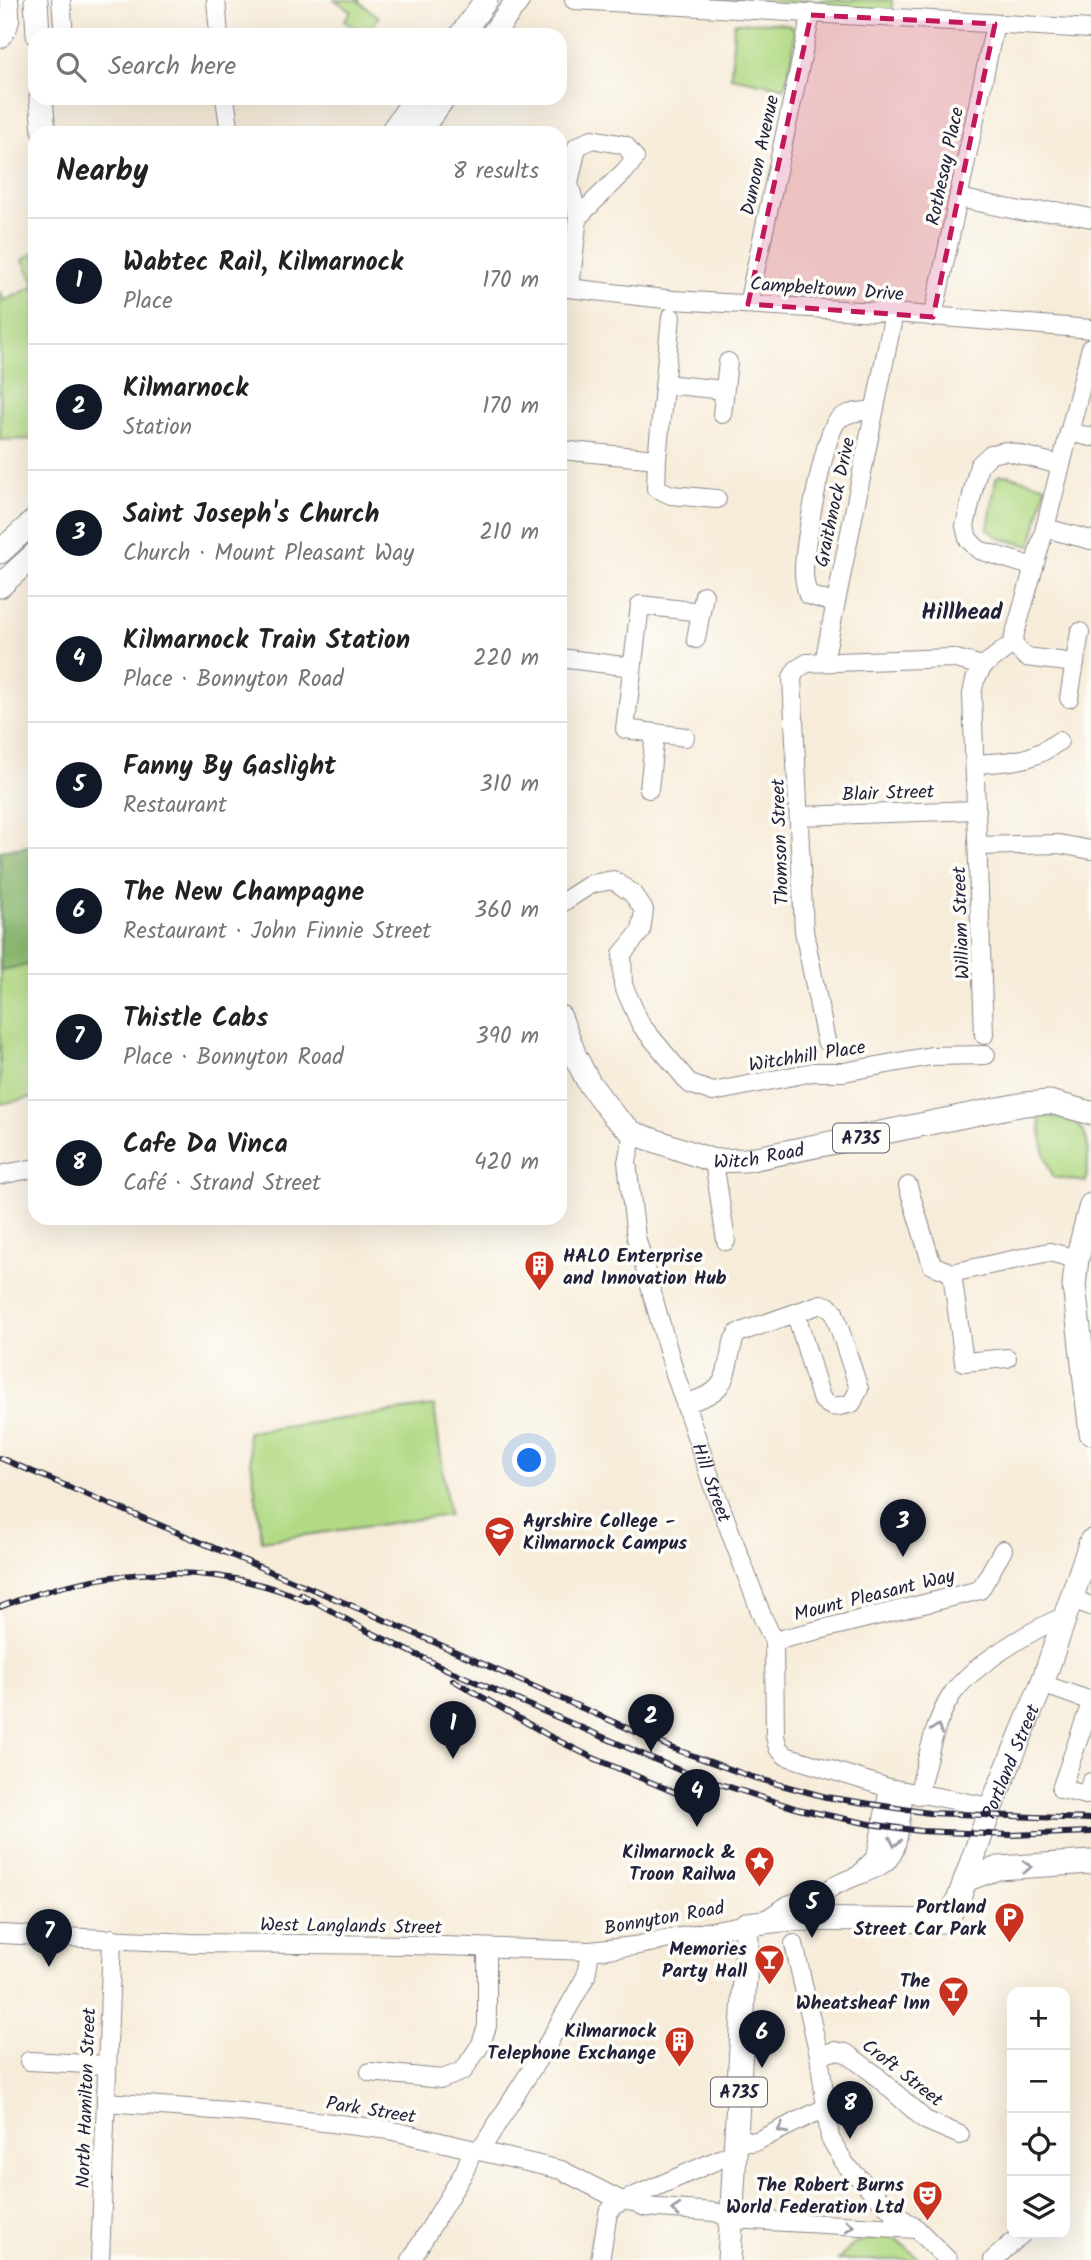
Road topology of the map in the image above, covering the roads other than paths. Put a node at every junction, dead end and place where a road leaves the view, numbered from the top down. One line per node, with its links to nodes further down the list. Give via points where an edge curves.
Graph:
1 (9, 0): 18 (street, via 11,22)
2 (36, 0): 12 (main road)
3 (61, 0): 13 (street)
4 (216, 0): 14 (street)
5 (486, 0): 15 (main road)
6 (518, 0): 16 (main road)
7 (574, 0): 9 (street)
8 (899, 0): 10 (street)
9 (811, 15): 10 (street); 32 (street, Dunoon Avenue)
10 (897, 19): 11 (street)
11 (995, 24): 17 (street); 27 (street, Rothesay Place)
12 (38, 28)
13 (63, 28)
14 (218, 28)
15 (466, 28)
16 (497, 28)
17 (1091, 29)
18 (0, 39)
19 (42, 105): 23 (main road)
20 (226, 105): 24 (street)
21 (411, 105): 25 (main road)
22 (439, 105): 26 (main road)
23 (43, 126)
24 (229, 126)
25 (396, 126)
26 (423, 126)
27 (959, 198): 29 (street, via 1025,212 1056,211); 35 (street, Rothesay Place)
28 (578, 217): 28 (street, via 569,183 577,147 592,139 625,145 635,158); 30 (street)
29 (1091, 218)
30 (567, 277)
31 (567, 288): 32 (street, Campbeltown Drive)
32 (748, 304): 33 (street, Campbeltown Drive)
33 (894, 313): 35 (street, Campbeltown Drive); 41 (street, Graithnock Drive)
34 (671, 317): 39 (street)
35 (933, 317): 36 (street, Campbeltown Drive)
36 (1091, 329)
37 (1091, 347): 43 (street)
38 (728, 362): 40 (street)
39 (665, 384): 40 (street); 46 (street)
40 (724, 390): 42 (street)
41 (874, 410): 56 (street, Graithnock Drive); 56 (street, Graithnock Drive, via 844,415 835,424 807,538 807,595)
42 (722, 414)
43 (1069, 432): 44 (street); 47 (street)
44 (1091, 438)
45 (567, 451): 46 (street)
46 (657, 460): 48 (street, via 656,488 671,495)
47 (1060, 465): 50 (street); 54 (street, via 1006,451 991,454 979,465 965,526 968,539 979,550)
48 (717, 499)
49 (28, 526): 52 (main road)
50 (1045, 528): 51 (street); 54 (street)
51 (1091, 540)
52 (0, 552)
53 (28, 560): 55 (main road)
54 (1034, 567): 59 (street)
55 (0, 586)
56 (834, 603): 61 (street, Graithnock Drive)
57 (1080, 632): 62 (street)
58 (696, 639): 64 (street, via 703,603 640,605)
59 (1012, 644): 62 (street, via 1026,657); 63 (street)
60 (567, 659): 64 (street)
61 (824, 662): 63 (street, via 952,658); 72 (street, Thomson Street, via 807,663 792,677)
62 (1075, 663): 65 (street)
63 (984, 666): 69 (street, William Street, via 972,694)
64 (632, 667): 66 (street, via 625,729)
65 (1069, 698)
66 (655, 734): 67 (street); 70 (street)
67 (685, 737)
68 (1059, 741): 69 (street, via 1028,759)
69 (976, 765): 71 (street, William Street)
70 (649, 789)
71 (977, 810): 72 (street, Blair Street); 73 (street, William Street)
72 (800, 816): 77 (street, Thomson Street, via 804,931)
73 (978, 846): 74 (street, via 1059,844); 76 (street, William Street)
74 (1091, 850)
75 (567, 899): 78 (street, Witchhill Place, via 591,884 612,880 632,893 644,910 641,931 622,954 623,985 641,1025 690,1084 713,1092 931,1056)
76 (984, 1035)
77 (826, 1041)
78 (986, 1055)
79 (568, 1061): 81 (main road, A735)
80 (1088, 1116): 82 (main road, Witch Road / A735, via 1050,1102 1024,1104 759,1158)
81 (633, 1133): 82 (main road, Witch Road / A735); 92 (street, Hill Street, via 627,1162 636,1237)
82 (714, 1161): 87 (street)
83 (28, 1169): 84 (street)
84 (0, 1175)
85 (908, 1186): 89 (street, via 932,1265)
86 (1091, 1205): 88 (main road)
87 (726, 1241)
88 (1077, 1259): 89 (street, via 1049,1252); 93 (main road, via 1074,1285)
89 (952, 1273): 91 (street, via 964,1362)
90 (796, 1314): 90 (street, via 821,1398 836,1408 852,1403 859,1389 834,1312 821,1304); 92 (street, via 738,1333 721,1386 713,1394)
91 (1007, 1359)
92 (686, 1403): 97 (street, Hill Street)
93 (1091, 1433)
94 (1091, 1541): 96 (main road, Portland Street)
95 (1003, 1550): 97 (street, Mount Pleasant Way, via 980,1590)
96 (1076, 1607): 98 (main road, Portland Street); 101 (street, one-way to 96, via 951,1696 970,1675)
97 (774, 1641): 101 (street, Hill Street, via 778,1748 786,1756)
98 (1042, 1684): 99 (street); 102 (main road, Portland Street)
99 (1091, 1702): 100 (street, via 1061,1789)
100 (1088, 1789)
101 (904, 1791): 102 (street, Hill Street); 105 (street, Bonnyton Road, via 876,1857 859,1873)
102 (991, 1807): 104 (main road, Portland Street)
103 (1091, 1863): 104 (main road, one-way to 103, via 998,1868)
104 (965, 1880): 106 (main road, Portland Street, via 945,1921)
105 (824, 1892): 106 (street, via 813,1910); 107 (street, Bonnyton Road)
106 (818, 1919): 107 (main road)
107 (755, 1922): 112 (street, Bonnyton Road); 120 (main road, A735, via 747,1941)
108 (0, 1934): 109 (street)
109 (112, 1938): 111 (street, West Langlands Street); 115 (street, North Hamilton Street)
110 (794, 1944): 113 (street)
111 (487, 1949): 112 (street, West Langlands Street); 116 (street, via 487,2026 463,2071 442,2079)
112 (590, 1951): 121 (street, via 581,1985)
113 (819, 2055): 118 (street); 119 (street, Croft Street, via 846,2053 925,2120)
114 (29, 2061): 115 (street)
115 (107, 2065): 117 (street, North Hamilton Street)
116 (370, 2071)
117 (106, 2102): 121 (street, Park Street, via 389,2130); 126 (street, North Hamilton Street)
118 (827, 2107): 120 (street, one-way to 120, via 757,2141); 124 (street, via 830,2138 846,2165 894,2213)
119 (960, 2135)
120 (736, 2143): 122 (street); 123 (main road, A735)
121 (478, 2150): 122 (street, Park Street, via 561,2170); 127 (street)
122 (620, 2200): 123 (street, Park Street, one-way to 122, via 715,2212 645,2207); 128 (street, via 608,2213)
123 (732, 2219): 124 (street, Park Street, one-way to 124); 129 (main road, A735)
124 (917, 2229): 130 (street)
125 (1016, 2239): 131 (street)
126 (100, 2260)
127 (411, 2260)
128 (600, 2260)
129 (729, 2260)
130 (948, 2260)
131 (993, 2260)

